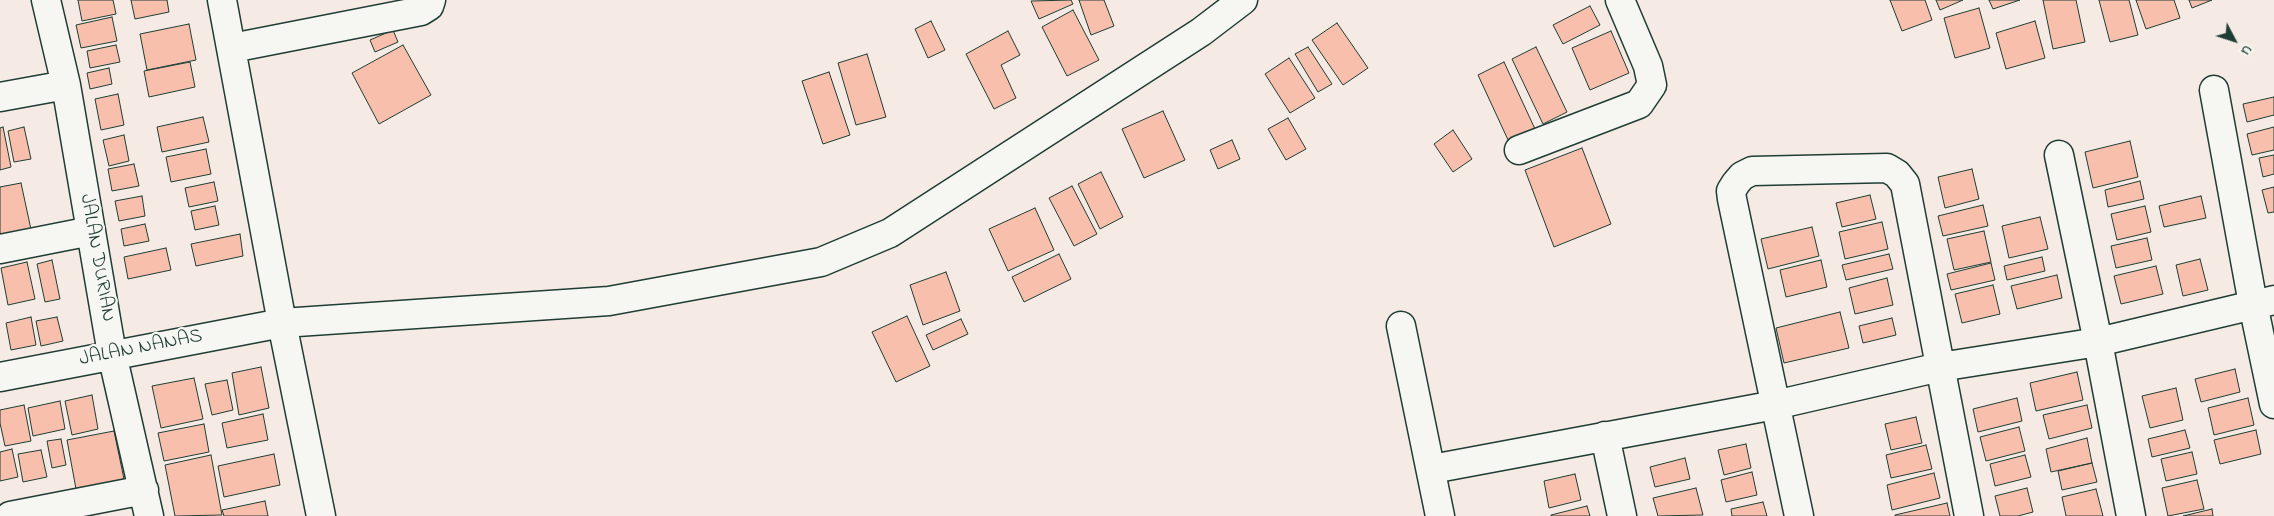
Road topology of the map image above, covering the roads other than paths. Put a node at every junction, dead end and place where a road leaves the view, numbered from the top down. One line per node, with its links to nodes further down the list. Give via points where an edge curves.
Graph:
1 (46, 0): 7 (street, JALAN DURIAN)
2 (222, 0): 6 (street)
3 (430, 0): 6 (street, via 429,6 421,11)
4 (1244, 0): 15 (street, JALAN NANAS, via 1201,32 890,233 821,262 609,301)
5 (1620, 0): 10 (street, via 1648,66 1652,85 1648,92 1639,104)
6 (232, 48): 15 (street)
7 (66, 85): 9 (street); 12 (street, JALAN DURIAN)
8 (2214, 90): 14 (street)
9 (0, 97)
10 (1518, 150)
11 (2059, 155): 17 (street)
12 (91, 231): 13 (street); 18 (street, JALAN DURIAN)
13 (0, 249)
14 (2263, 302): 17 (street); 21 (street)
15 (282, 323): 18 (street, JALAN NANAS); 28 (street)
16 (1401, 326): 24 (street)
17 (2098, 342): 19 (street); 33 (street)
18 (112, 354): 20 (street, JALAN NANAS); 25 (street, JALAN DURIAN)
19 (1940, 367): 22 (street); 22 (street, via 1907,190 1897,174 1887,168 1752,171 1742,176 1731,191); 32 (street)
20 (0, 377)
21 (2274, 404)
22 (1775, 405): 23 (street); 31 (street)
23 (1605, 436): 24 (street); 30 (street)
24 (1432, 469): 29 (street)
25 (144, 490): 26 (street); 27 (street, JALAN DURIAN)
26 (10, 516)
27 (149, 516)
28 (321, 516)
29 (1440, 516)
30 (1622, 516)
31 (1799, 516)
32 (1969, 516)
33 (2131, 516)

